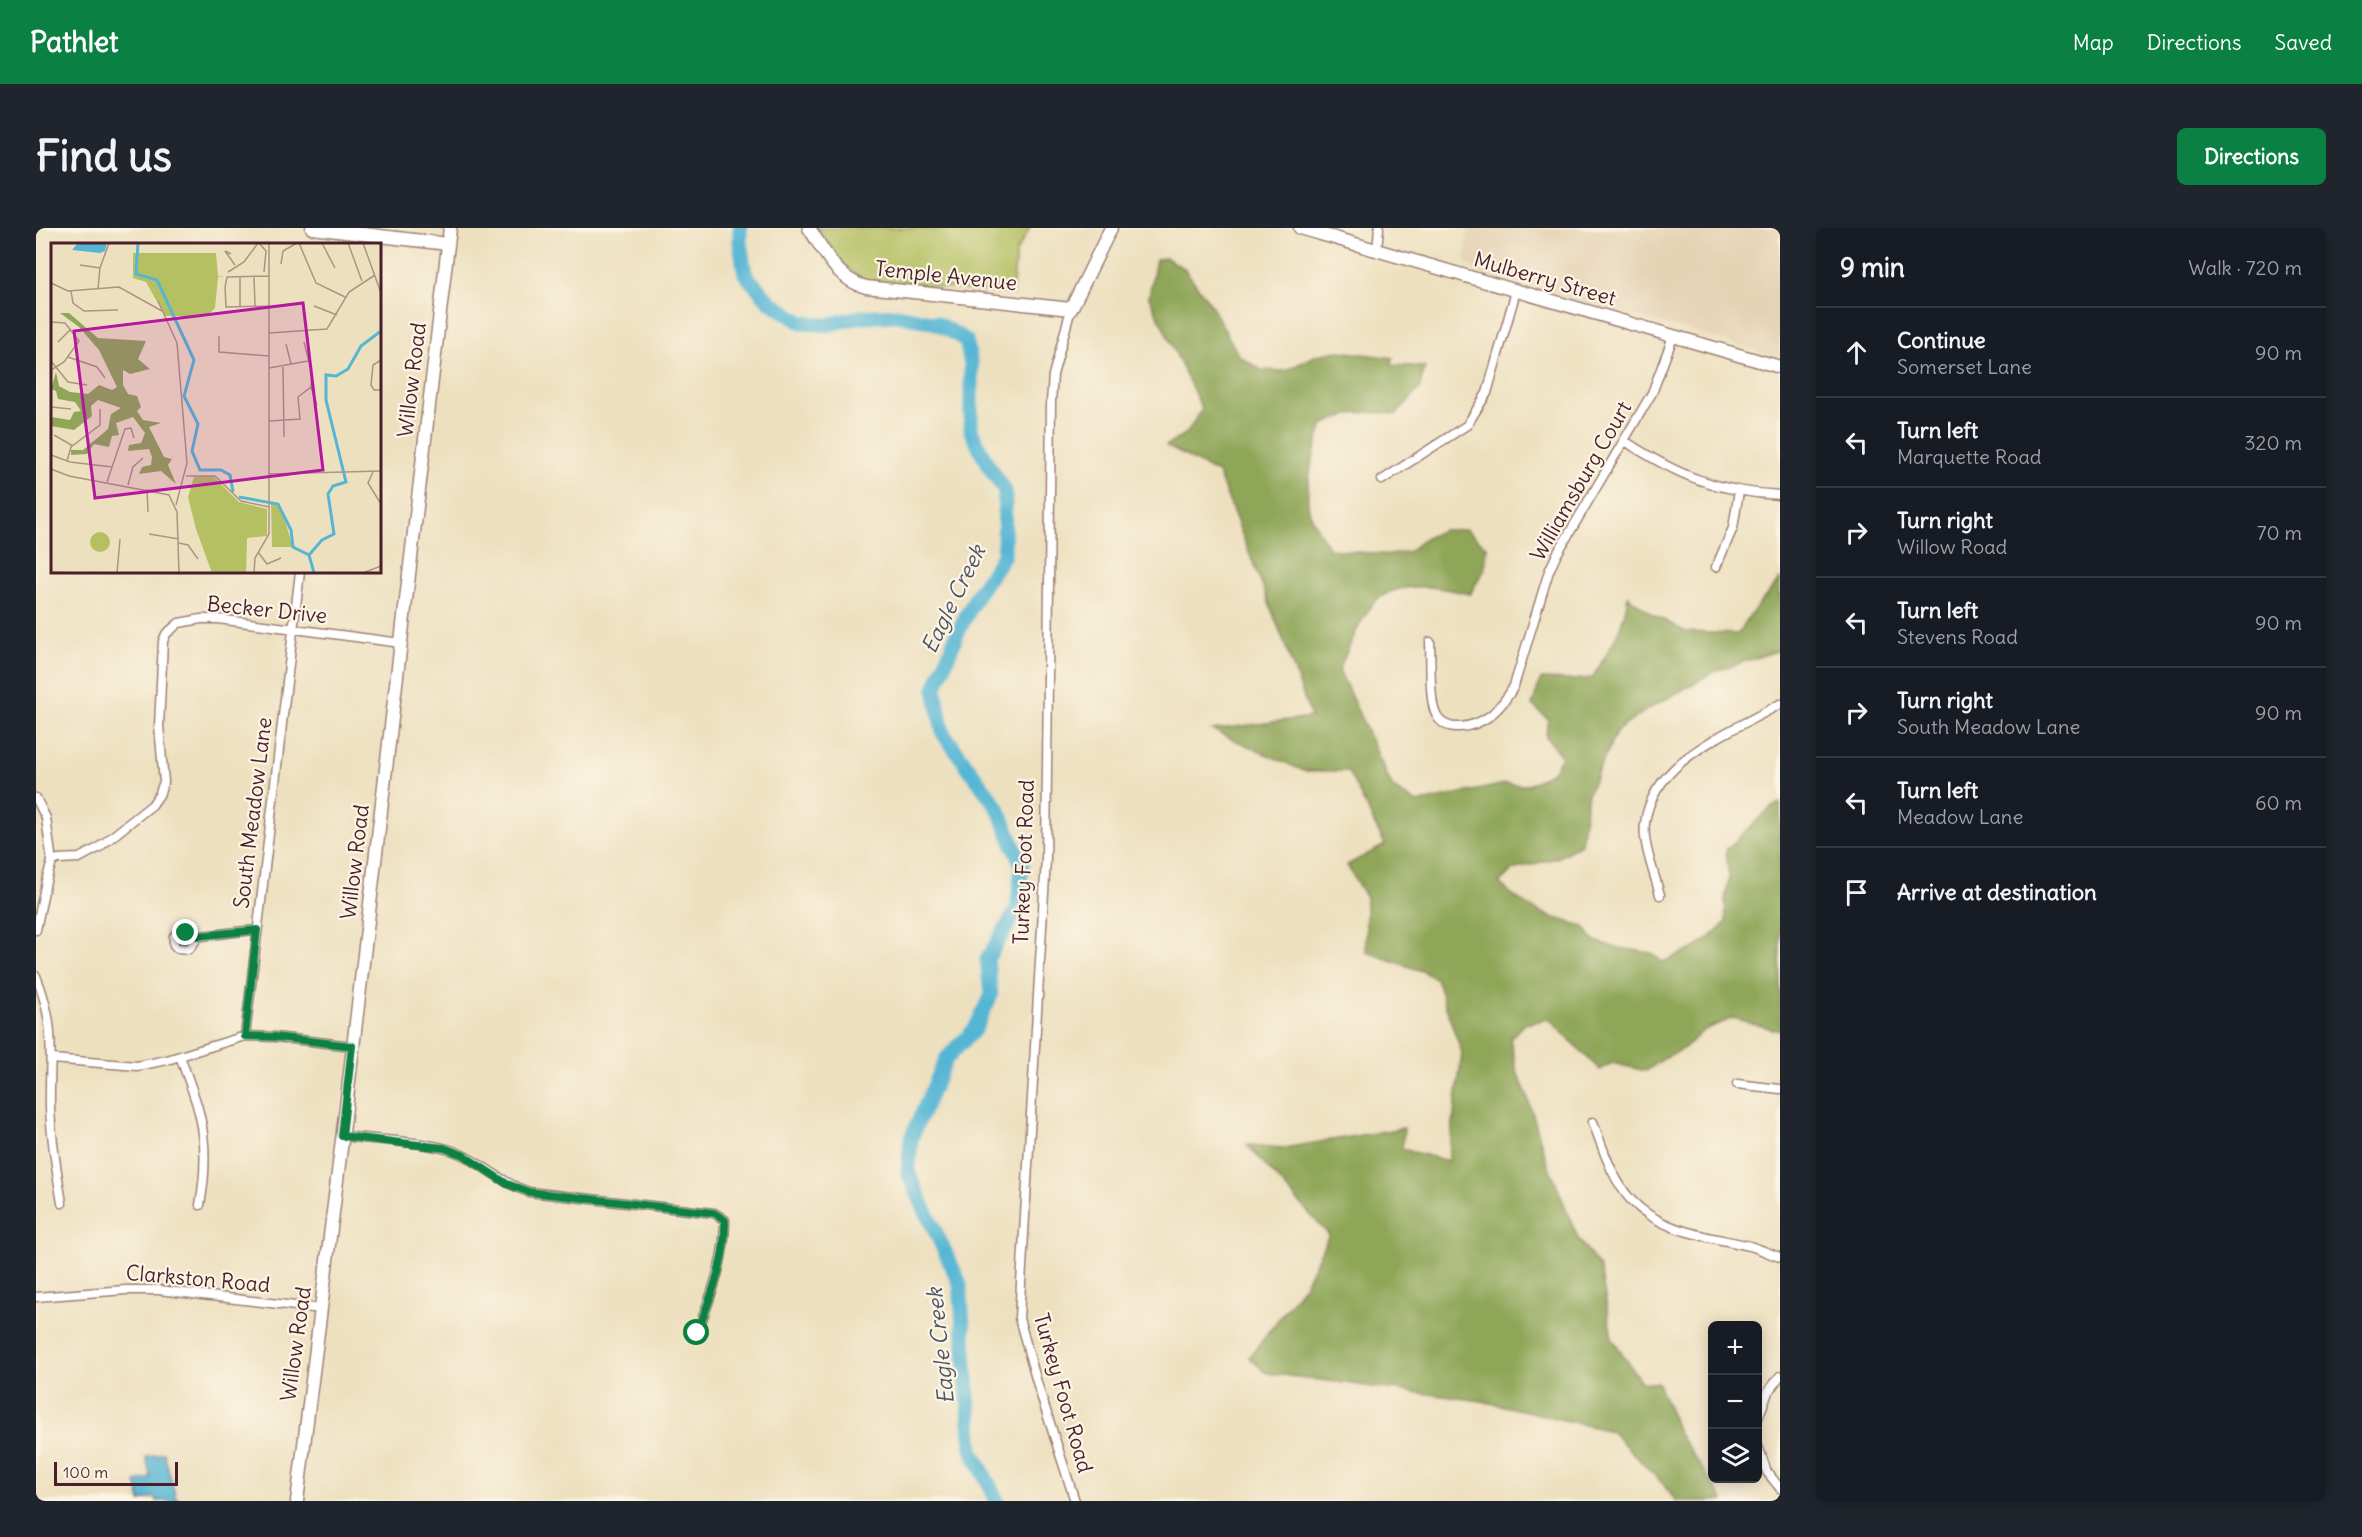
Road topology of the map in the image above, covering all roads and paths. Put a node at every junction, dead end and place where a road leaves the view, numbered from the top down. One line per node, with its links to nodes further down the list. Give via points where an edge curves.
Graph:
1 (312, 228): 7 (street)
2 (450, 228): 7 (street, Willow Road)
3 (809, 228): 10 (street, Temple Avenue, via 839,273 853,284)
4 (1111, 228): 10 (street, Turkey Foot Road)
5 (1300, 228): 8 (street, Mulberry Street)
6 (1379, 228): 8 (street)
7 (448, 244): 21 (street, Willow Road)
8 (1377, 249): 9 (street, Mulberry Street)
9 (1516, 291): 11 (street, Mulberry Street); 14 (street, via 1488,393 1474,416)
10 (1071, 309): 49 (street, Turkey Foot Road, via 1053,375 1051,402 1046,859 1019,1318)
11 (1673, 337): 12 (street, Mulberry Street); 13 (street, Williamsburg Court, via 1652,393)
12 (1780, 367)
13 (1625, 441): 15 (street, via 1684,476); 20 (street, Williamsburg Court, via 1549,571 1514,686 1503,703 1472,726 1450,727 1439,722 1434,710)
14 (1382, 480)
15 (1738, 491): 16 (street); 17 (street, via 1733,528)
16 (1780, 495)
17 (1716, 567)
18 (300, 573): 19 (street, South Meadow Lane)
19 (293, 630): 21 (street, Becker Drive); 24 (street, Becker Drive, via 218,619 179,623 172,628 163,641 159,726 164,782 159,795 98,848 79,858); 27 (street, South Meadow Lane)
20 (1430, 642)
21 (401, 643): 31 (street, Willow Road)
22 (1780, 704): 25 (street, via 1696,750 1658,788 1644,824)
23 (36, 798): 24 (street, via 46,818)
24 (55, 860): 26 (street, via 45,881)
25 (1660, 895)
26 (36, 930)
27 (257, 930): 28 (street); 30 (street, South Meadow Lane)
28 (199, 936)
29 (36, 976): 33 (street, via 50,1022)
30 (245, 1036): 31 (street); 32 (street)
31 (352, 1046): 37 (street, Willow Road)
32 (180, 1056): 33 (street, via 137,1066); 39 (street, via 204,1135)
33 (52, 1059): 38 (street, via 51,1125)
34 (1737, 1084): 35 (street)
35 (1780, 1089)
36 (1593, 1122): 40 (street, via 1614,1175 1643,1210 1683,1232)
37 (342, 1136): 42 (street, Willow Road); 43 (street, via 444,1148 463,1155 507,1184 529,1192 714,1213 725,1220 725,1243)
38 (62, 1203)
39 (200, 1205)
40 (1780, 1257)
41 (36, 1297): 42 (street, Clarkston Road, via 159,1290)
42 (321, 1309): 48 (street, Willow Road)
43 (697, 1333)
44 (1780, 1376): 45 (street)
45 (1762, 1408)
46 (1762, 1458): 47 (street, via 1767,1472)
47 (1780, 1488)
48 (297, 1501)
49 (1074, 1501)

